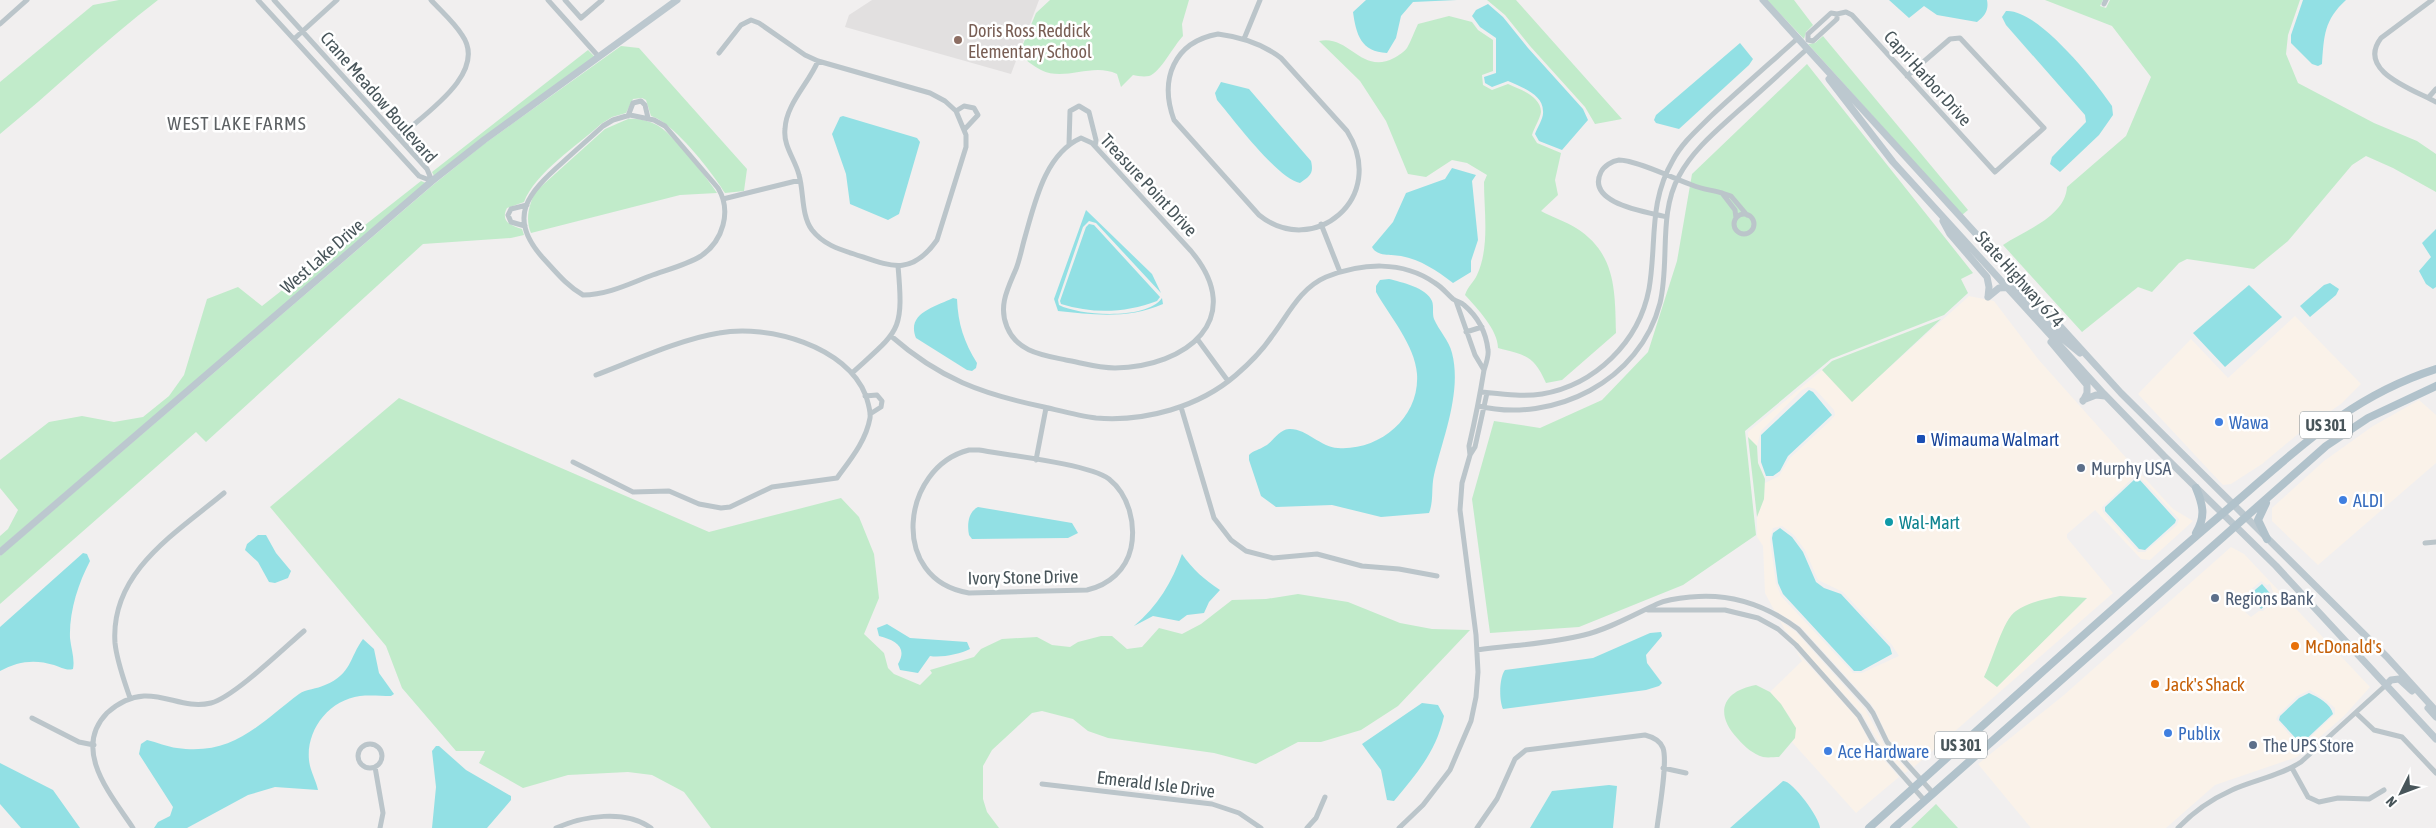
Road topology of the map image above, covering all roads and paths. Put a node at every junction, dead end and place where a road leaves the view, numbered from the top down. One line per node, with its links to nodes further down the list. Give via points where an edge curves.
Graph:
1 (27, 0): 13 (street)
2 (258, 0): 16 (street, Crane Meadow Boulevard)
3 (274, 0): 14 (street, Crane Meadow Boulevard)
4 (337, 0): 14 (street)
5 (431, 0): 30 (street, via 463,35 468,62 461,80)
6 (548, 0): 20 (street)
7 (566, 0): 8 (street, via 581,18)
8 (602, 0)
9 (1260, 0): 17 (street)
10 (1763, 0): 15 (main road, State Highway 674)
11 (2432, 0): 24 (street, via 2381,38 2373,54 2377,67 2385,74)
12 (675, 1): 20 (main road, West Lake Drive)
13 (0, 24)
14 (303, 31): 16 (street); 30 (street, Crane Meadow Boulevard)
15 (1798, 38): 18 (main road, State Highway 674); 33 (street, via 1690,137)
16 (294, 39): 36 (street, Crane Meadow Boulevard, via 418,176)
17 (1244, 39): 45 (street, via 1281,58 1354,142 1361,170 1354,196 1341,213); 45 (street, via 1218,34 1207,36 1195,40 1179,57 1167,81 1168,101 1174,120 1268,223 1284,230)
18 (1806, 46): 22 (street, Capri Harbor Drive, via 1809,33 1831,13 1846,12); 34 (street, via 1698,148); 40 (main road, State Highway 674, via 1894,162); 58 (main road, State Highway 674)
19 (719, 53): 21 (street, via 741,25 751,20)
20 (599, 57): 36 (main road, West Lake Drive)
21 (818, 61): 26 (street, via 930,93); 35 (street, via 786,121 786,145)
22 (1907, 76): 22 (street, Capri Harbor Drive, via 1950,39 1957,37 1964,40 2044,128 1994,172)
23 (2436, 89): 24 (street)
24 (2428, 98): 25 (street)
25 (2436, 102)
26 (956, 111): 29 (street); 29 (street, via 964,106 974,108 978,115)
27 (628, 116): 28 (street); 28 (street, via 633,103 641,101); 39 (street, via 603,126 533,190)
28 (648, 118): 38 (street, via 665,126 712,180)
29 (964, 130): 47 (street, via 966,147 937,240 917,261)
30 (399, 137): 36 (street, Crane Meadow Boulevard, via 427,169)
31 (1069, 144): 32 (street, Treasure Point Drive, via 1081,138); 32 (street, via 1068,117 1070,111 1079,106 1089,112); 57 (street, via 1044,180 1004,297 1007,327 1023,347 1037,354 1115,368 1154,362)
32 (1095, 146): 57 (street, Treasure Point Drive, via 1206,270 1214,303 1211,317)
33 (1665, 174): 34 (street); 41 (street); 41 (street, via 1621,160 1606,166 1601,173 1600,190 1610,201)
34 (1678, 178): 37 (street, via 1692,186); 43 (street)
35 (800, 180): 38 (street); 47 (street, via 808,222 821,240 882,265)
36 (432, 181): 85 (main road, West Lake Drive)
37 (1722, 193): 42 (street, via 1731,196); 44 (street, via 1735,210)
38 (724, 199): 46 (street, via 725,220 720,233 713,245 700,256 615,290 590,295 583,295 558,274 532,246)
39 (527, 205): 46 (street); 46 (street, via 511,209 508,215 512,222)
40 (1938, 211): 49 (main road, State Highway 674); 51 (main road, via 1950,234 1987,277)
41 (1654, 213): 43 (street); 65 (street, via 1649,289 1634,329 1622,348 1586,378 1563,389 1522,396)
42 (1747, 215): 44 (street); 44 (street, via 1753,222 1747,233 1736,230)
43 (1667, 216): 69 (street, via 1659,303 1650,329 1622,368 1603,383 1566,402 1526,410)
44 (1736, 218)
45 (1322, 224): 48 (street)
46 (525, 226)
47 (898, 266): 56 (street, via 900,314)
48 (1340, 272): 52 (street, via 1372,265 1398,267 1436,283); 63 (street, via 1303,294 1256,357)
49 (2006, 287): 50 (main road, State Highway 674); 51 (main road, via 1995,290); 58 (main road, via 2014,287 2020,292 2073,348)
50 (2014, 296): 51 (main road, via 2004,292); 54 (main road, State Highway 674)
51 (1988, 297)
52 (1456, 301): 53 (street, via 1477,317); 55 (street)
53 (1482, 327): 55 (street); 60 (street, via 1489,351)
54 (2042, 327): 67 (main road, State Highway 674); 67 (main road, via 2086,385 2083,401 2096,395)
55 (1466, 332): 60 (street)
56 (891, 336): 61 (street); 70 (street, via 916,358 956,381 982,392)
57 (1198, 340): 63 (street)
58 (2089, 358): 77 (main road, State Highway 674)
59 (2436, 369): 77 (main road, US 301, via 2378,393 2345,412 2305,442)
60 (1484, 370): 65 (street)
61 (852, 373): 62 (street, via 810,345 766,332 746,331 719,333 690,341); 66 (street)
62 (596, 375)
63 (1228, 381): 68 (street)
64 (2436, 386): 76 (main road, US 301, via 2386,408 2348,431)
65 (1484, 392): 69 (street)
66 (865, 396): 71 (street); 71 (street, via 877,395 882,400 882,407)
67 (2105, 396): 74 (main road, State Highway 674)
68 (1181, 407): 70 (street, via 1127,418 1095,418); 86 (street, via 1214,518 1231,540 1246,551 1273,558 1318,554 1362,566)
69 (1481, 407): 89 (street, via 1469,446 1460,510)
70 (1046, 408): 72 (street)
71 (870, 414): 73 (street, via 857,450 837,478 772,487 721,508 700,504 670,491 633,492)
72 (1036, 460): 72 (street, Ivory Stone Drive, via 969,450 952,456 938,468 916,502 913,516 917,553 930,575 954,590 969,593 1071,591 1100,587 1122,568 1129,556 1133,531 1126,501 1118,489 1108,479 1090,470)
73 (573, 462)
74 (2196, 488): 78 (main road, State Highway 674); 82 (main road, via 2204,515)
75 (224, 493): 91 (street, via 148,556 134,573 122,598 116,617 115,642)
76 (2270, 495): 79 (main road, US 301); 81 (main road, via 2258,520)
77 (2232, 506): 78 (main road, US 301); 79 (main road, State Highway 674)
78 (2222, 514): 80 (main road, State Highway 674); 82 (main road, US 301)
79 (2245, 518): 80 (main road, US 301); 81 (main road, State Highway 674)
80 (2235, 527): 90 (main road, State Highway 674, via 2276,566); 107 (main road, US 301)
81 (2267, 539): 92 (main road, State Highway 674, via 2381,651)
82 (2192, 540): 103 (main road, US 301)
83 (2436, 542): 84 (street)
84 (2425, 543)
85 (0, 552)
86 (1437, 576)
87 (1647, 610): 89 (street, via 1584,635); 103 (street, via 1674,599 1712,596 1752,603 1785,619 1798,629 1874,713 1887,742); 105 (street, via 1725,610 1758,618 1778,629 1859,716 1874,743)
88 (304, 631): 91 (street, via 236,688 212,702 195,705 157,697)
89 (1477, 650): 116 (street, via 1476,697 1461,747 1438,789)
90 (2386, 684): 93 (street); 94 (main road, via 2398,679); 96 (main road, State Highway 674)
91 (130, 698): 97 (street, via 106,715)
92 (2436, 711)
93 (2356, 713): 100 (street); 102 (street, via 2374,730 2402,737)
94 (2436, 717)
95 (32, 718): 97 (street, via 79,742)
96 (2436, 739)
97 (94, 745): 110 (street, via 99,776)
98 (375, 767): 98 (street, via 381,758 380,751 372,744 364,746 358,760 364,766); 111 (street, via 383,813)
99 (1663, 768): 101 (street); 117 (street, via 1663,748 1653,737 1645,735 1526,750 1515,759 1497,799); 118 (street)
100 (2292, 768): 106 (street, via 2308,797 2319,802 2338,798 2369,799); 121 (street, via 2224,794)
101 (1686, 773)
102 (2436, 773)
103 (1921, 780): 105 (main road, US 301); 107 (street)
104 (1042, 784): 114 (street, Emerald Isle Drive, via 1212,804 1239,813)
105 (1914, 788): 109 (street); 119 (main road, US 301)
106 (2384, 790)
107 (1934, 794): 109 (main road, US 301)
108 (1325, 797): 115 (street)
109 (1925, 801): 120 (main road, US 301)
110 (133, 828)
111 (380, 828)
112 (556, 828): 113 (street, via 571,821 608,816 633,818)
113 (651, 828)
114 (1261, 828)
115 (1308, 828)
116 (1399, 828)
117 (1477, 828)
118 (1657, 828)
119 (1868, 828)
120 (1894, 828)
121 (2178, 828)

